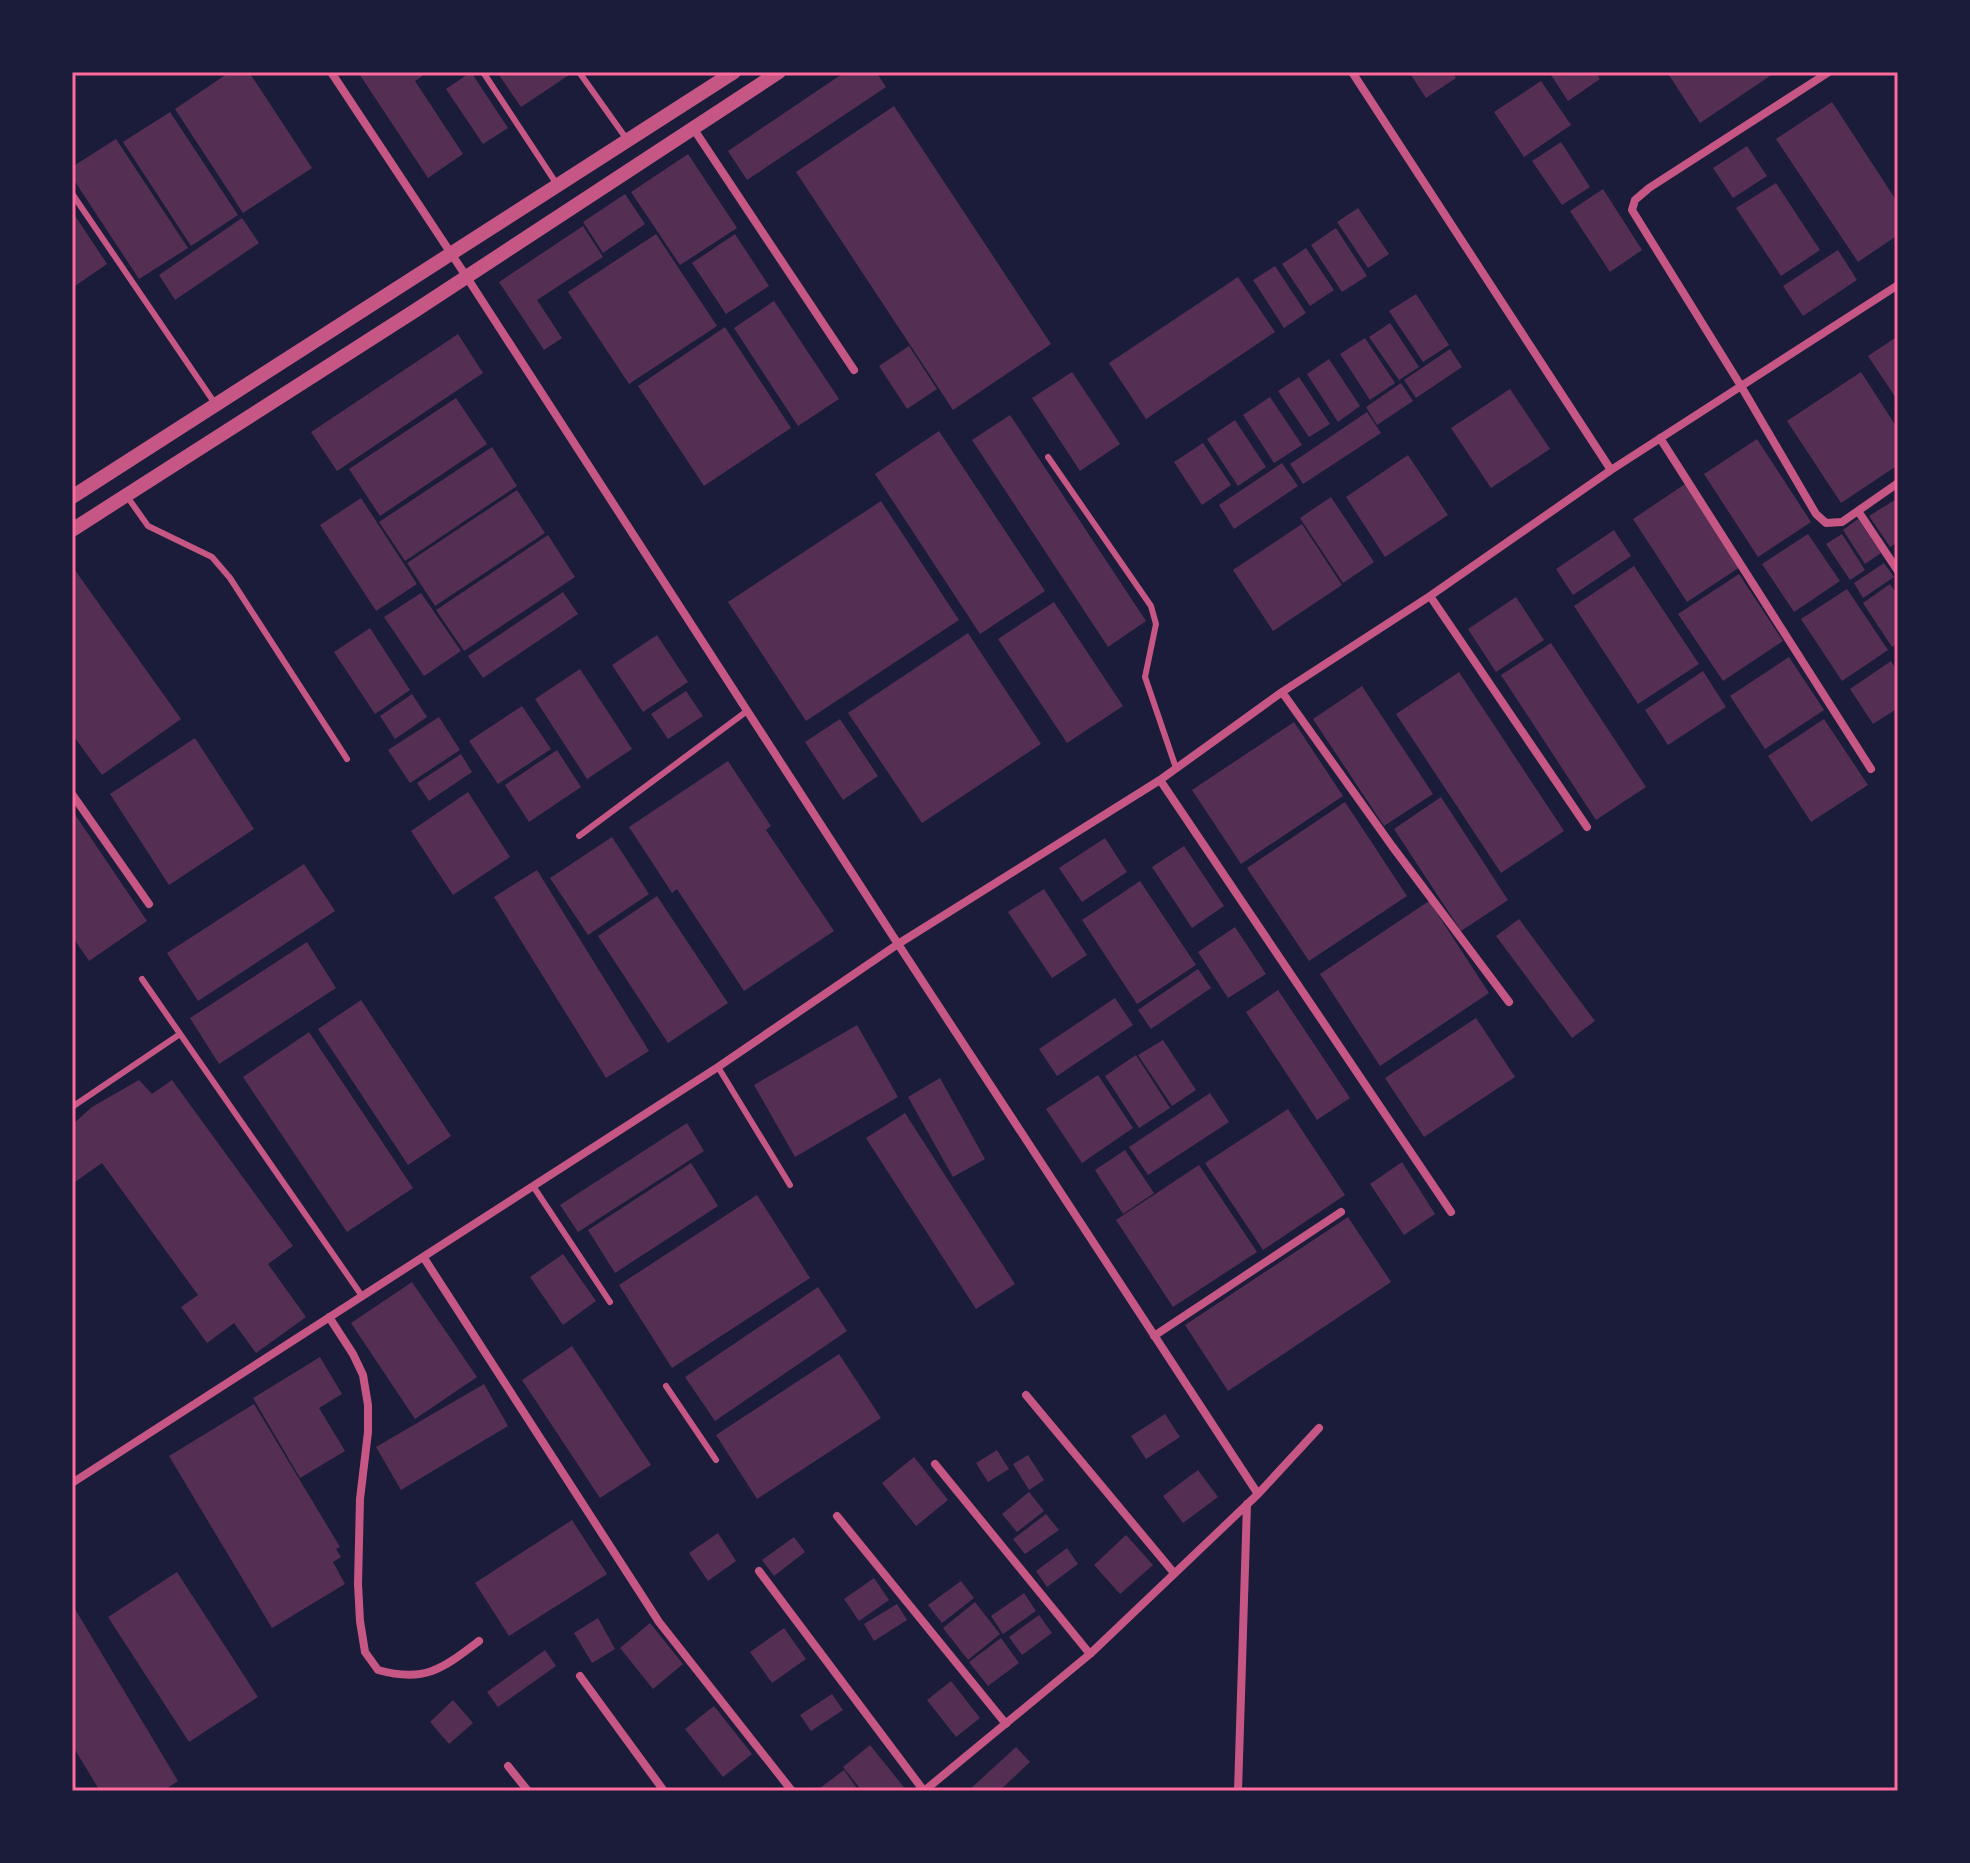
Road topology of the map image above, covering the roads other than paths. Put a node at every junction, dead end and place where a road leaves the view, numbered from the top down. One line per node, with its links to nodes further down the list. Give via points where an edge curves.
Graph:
1 (331, 72): 12 (street)
2 (483, 72): 10 (lane)
3 (579, 72): 9 (lane)
4 (734, 72): 9 (street)
5 (779, 72): 8 (street)
6 (1352, 72): 20 (street)
7 (1829, 72): 16 (street, via 1649,188 1632,210)
8 (692, 127): 13 (street); 15 (street)
9 (628, 141): 10 (street)
10 (558, 186): 12 (street)
11 (73, 195): 17 (lane)
12 (452, 254): 13 (street); 17 (street)
13 (466, 276): 22 (street); 29 (street)
14 (1898, 285): 16 (street)
15 (854, 370)
16 (1741, 386): 18 (street); 24 (street, via 1816,514 1826,523 1842,522)
17 (216, 405): 23 (street)
18 (1660, 438): 20 (street); 32 (street)
19 (1048, 457): 31 (lane, via 1151,606 1156,624 1145,677)
20 (1611, 470): 27 (street)
21 (1898, 483): 24 (street)
22 (126, 495): 25 (street); 30 (lane, via 148,526 212,557 230,578)
23 (72, 497)
24 (1858, 511): 26 (street)
25 (72, 530)
26 (1898, 571)
27 (1430, 596): 28 (street); 35 (street)
28 (1282, 692): 31 (street); 40 (street)
29 (747, 711): 36 (lane); 38 (street)
30 (347, 759)
31 (1176, 768): 33 (street)
32 (1871, 769)
33 (1160, 780): 38 (street); 47 (street)
34 (72, 794): 37 (street)
35 (1587, 827)
36 (579, 836)
37 (149, 904)
38 (898, 944): 42 (street); 52 (street)
39 (142, 979): 41 (lane)
40 (1509, 1002)
41 (180, 1034): 43 (lane); 49 (lane)
42 (718, 1067): 44 (lane); 45 (street)
43 (72, 1107)
44 (790, 1185)
45 (533, 1186): 48 (street); 50 (lane)
46 (1341, 1212): 52 (street)
47 (1451, 1212)
48 (424, 1258): 49 (street); 71 (street, via 659,1622)
49 (362, 1296): 51 (street)
50 (610, 1302)
51 (329, 1317): 58 (street); 64 (street, via 363,1375 368,1405 358,1584 365,1652 378,1670 417,1674 443,1668)
52 (1154, 1336): 59 (street)
53 (666, 1386): 56 (lane)
54 (1026, 1395): 63 (street)
55 (1319, 1428): 59 (street)
56 (716, 1460)
57 (935, 1464): 65 (street)
58 (72, 1483)
59 (1258, 1494): 60 (street)
60 (1247, 1504): 63 (street); 72 (street)
61 (837, 1516): 67 (street)
62 (759, 1571): 67 (street, via 924,1791)
63 (1174, 1573): 65 (street)
64 (479, 1641)
65 (1090, 1654): 67 (street)
66 (580, 1676): 70 (street)
67 (1006, 1724)
68 (508, 1766): 69 (street)
69 (528, 1791)
70 (664, 1791)
71 (792, 1791)
72 (1238, 1791)

